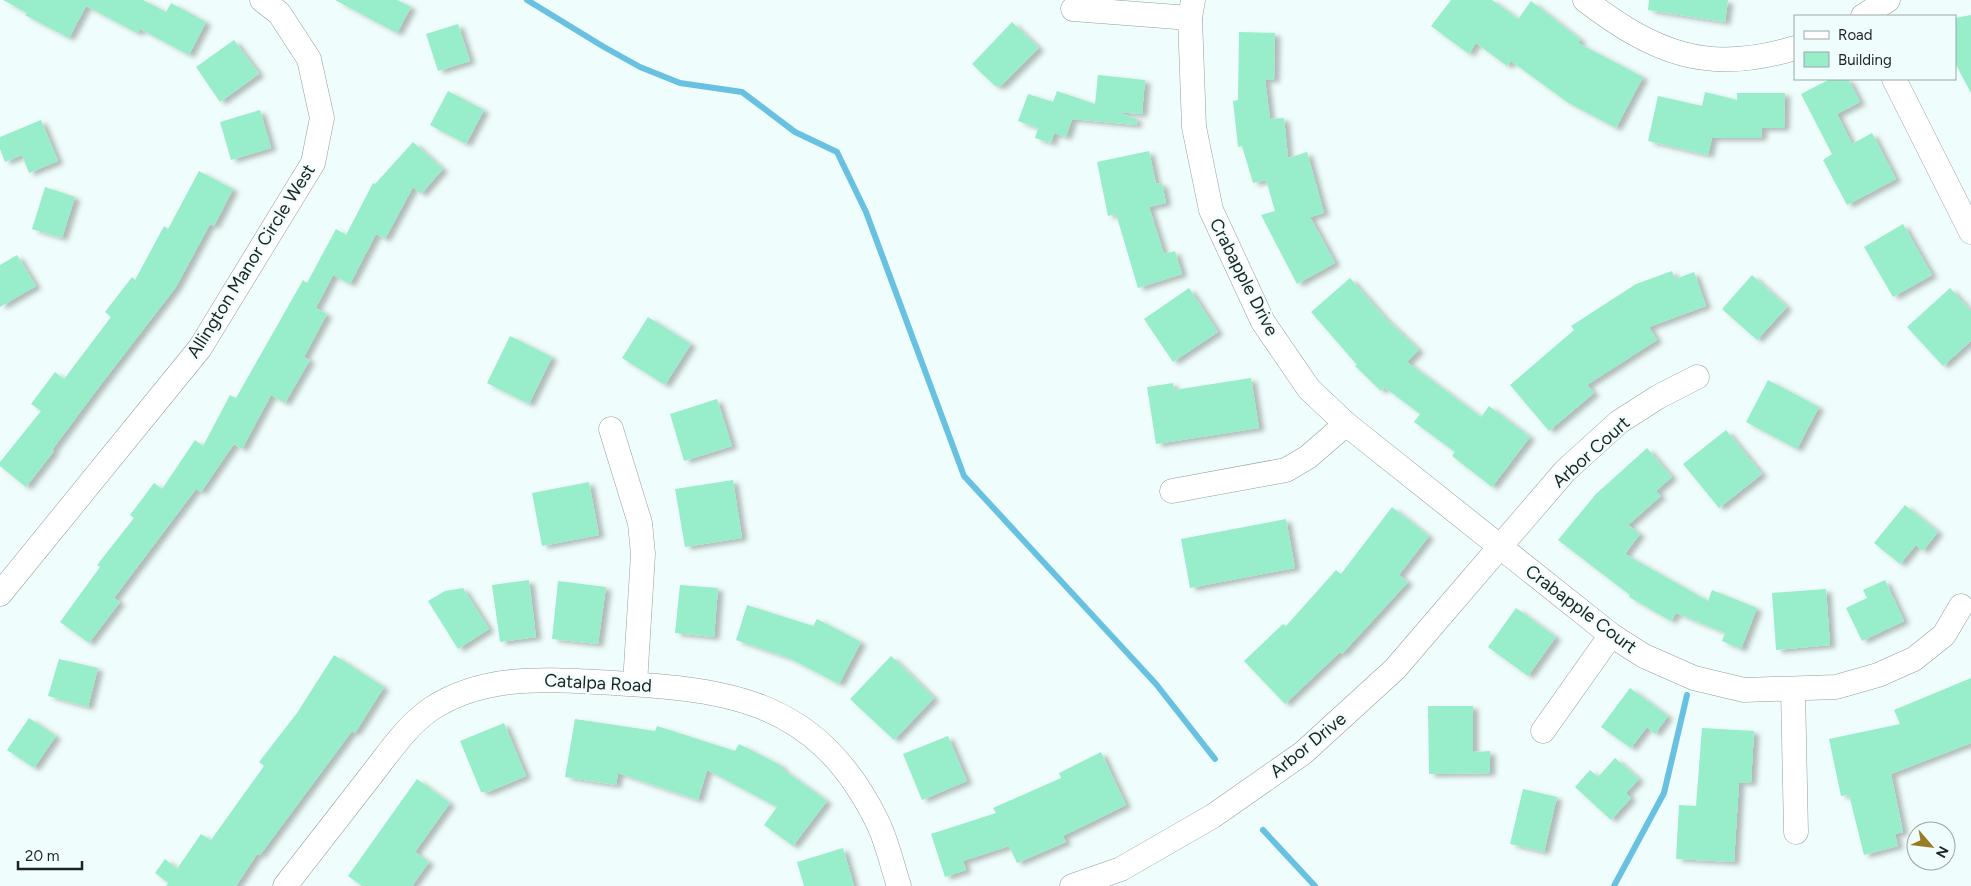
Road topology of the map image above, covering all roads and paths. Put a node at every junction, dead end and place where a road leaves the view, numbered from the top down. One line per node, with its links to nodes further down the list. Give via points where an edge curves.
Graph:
1 (262, 0): 17 (street, Allington Manor Circle West, via 279,13 309,59 322,118 313,163 200,348)
2 (1585, 0): 9 (street, via 1611,20 1656,46 1691,57 1751,58)
3 (1854, 0): 7 (street)
4 (1888, 0): 8 (street)
5 (1073, 9): 6 (street)
6 (1191, 9): 13 (street, Crabapple Drive, via 1194,127 1211,210 1263,322 1310,389)
7 (1862, 15)
8 (1865, 15)
9 (1794, 48)
10 (1895, 80): 11 (street)
11 (1971, 232)
12 (1697, 377): 16 (street, Arbor Court, via 1619,422 1565,471)
13 (1346, 424): 15 (street, via 1308,457 1286,470); 16 (street, Crabapple Drive)
14 (610, 429): 20 (street, via 640,524 643,554)
15 (1172, 490)
16 (1500, 546): 19 (street, Crabapple Court); 26 (street, Arbor Drive, via 1395,669 1303,753 1213,816 1121,869)
17 (0, 594)
18 (1961, 606): 21 (street, Crabapple Court, via 1944,635 1914,660 1836,687)
19 (1611, 635): 21 (street, Crabapple Court, via 1644,656 1694,678 1744,690); 22 (street)
20 (635, 684): 24 (street, Catalpa Road, via 511,681 482,687 430,710 400,738); 25 (street, Catalpa Road, via 714,692 739,698 791,720 812,736 850,777 878,822)
21 (1793, 690): 23 (street)
22 (1543, 731)
23 (1796, 832)
24 (285, 886)
25 (899, 886)
26 (1072, 886)

